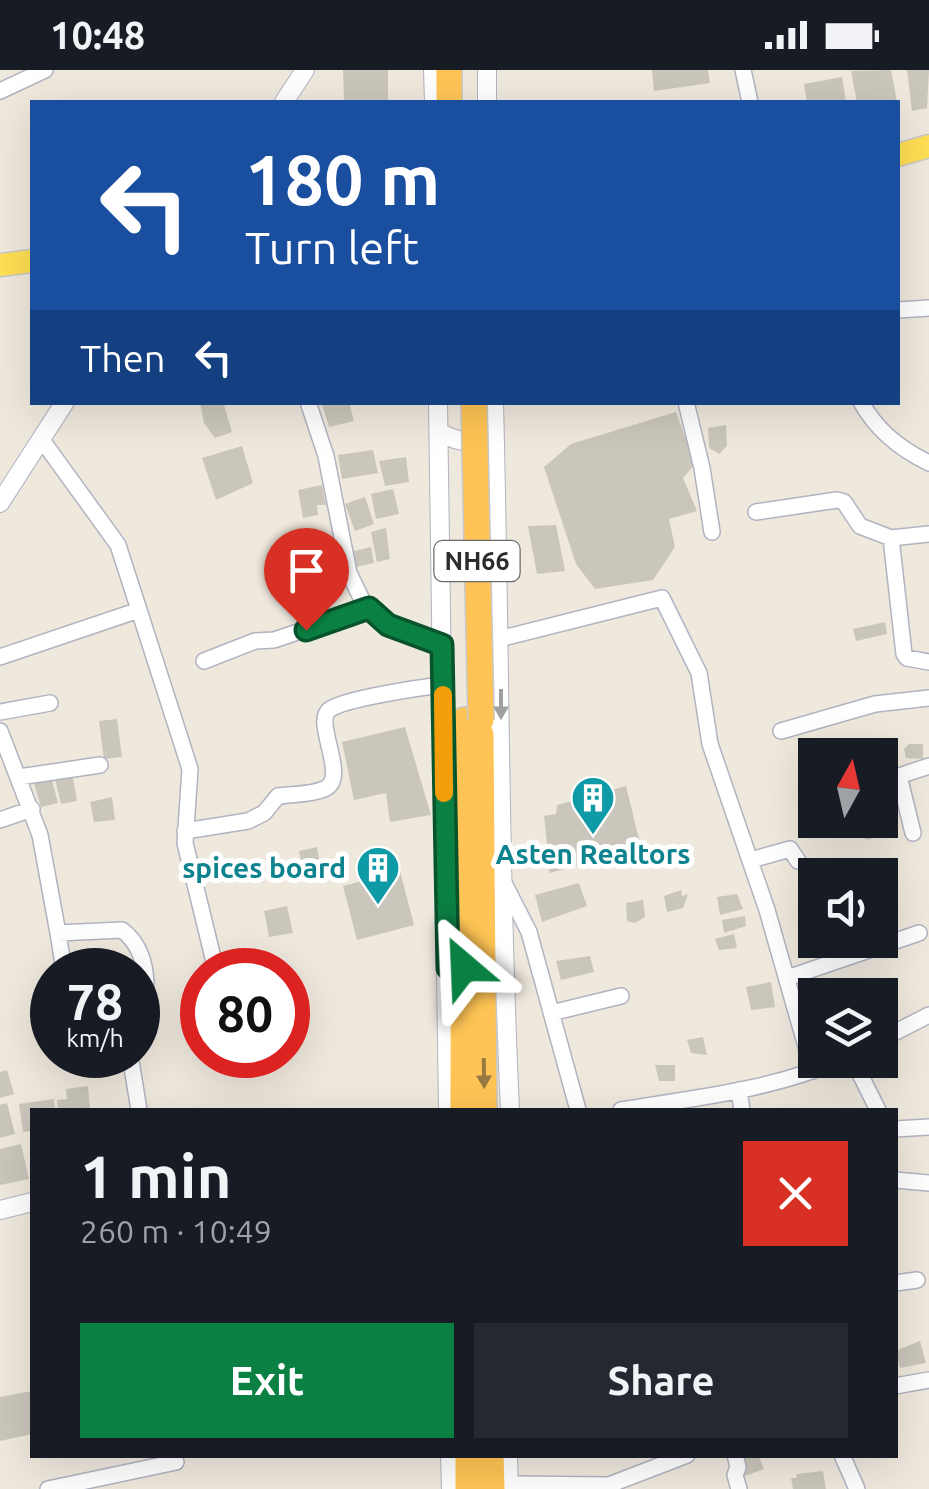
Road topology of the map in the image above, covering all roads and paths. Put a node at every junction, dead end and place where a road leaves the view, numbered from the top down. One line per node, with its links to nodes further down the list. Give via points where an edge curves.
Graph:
1 (45, 70): 8 (street)
2 (305, 70): 9 (street)
3 (433, 70): 10 (street)
4 (449, 70): 11 (highway)
5 (466, 70): 12 (highway)
6 (486, 70): 13 (street)
7 (742, 70): 14 (street)
8 (0, 91)
9 (285, 100)
10 (434, 100)
11 (450, 100)
12 (466, 100)
13 (487, 100)
14 (750, 100)
15 (929, 130): 16 (main road)
16 (900, 138)
17 (929, 146): 18 (main road)
18 (900, 153)
19 (30, 246): 20 (main road)
20 (0, 250)
21 (30, 261): 22 (main road)
22 (0, 265)
23 (929, 308): 24 (street)
24 (900, 310)
25 (64, 405): 35 (street)
26 (309, 405): 44 (street, via 349,573)
27 (438, 405): 34 (street)
28 (456, 405): 72 (highway, NH66)
29 (474, 405): 72 (highway, NH66, bridge)
30 (494, 405): 33 (street)
31 (687, 405): 41 (street)
32 (863, 405): 36 (street, via 900,449)
33 (495, 431): 34 (street, via 480,440); 38 (street)
34 (439, 432): 37 (street)
35 (42, 440): 39 (street); 45 (street, via 118,545)
36 (929, 464)
37 (440, 488): 38 (street, via 454,482); 47 (street)
38 (497, 488): 46 (street)
39 (0, 504)
40 (756, 512): 43 (street, via 837,500 860,526)
41 (712, 532)
42 (929, 534): 43 (street)
43 (891, 538): 50 (street, via 904,654)
44 (369, 608): 47 (street, via 388,625); 49 (street)
45 (139, 610): 48 (street); 62 (street, via 190,769)
46 (499, 639): 64 (street, via 662,598 700,672 710,744); 66 (street, one-way to 66)
47 (442, 645): 51 (street)
48 (0, 657)
49 (204, 661)
50 (929, 662)
51 (443, 685): 62 (street, via 329,710 334,772 326,789 278,796 248,821); 72 (street)
52 (929, 698): 56 (street, via 875,704)
53 (50, 704): 54 (street)
54 (0, 712)
55 (0, 731): 59 (street)
56 (781, 731)
57 (100, 765): 59 (street)
58 (929, 766): 63 (street, via 899,776)
59 (19, 777): 60 (street)
60 (32, 808): 61 (street); 67 (street)
61 (0, 820)
62 (185, 831): 71 (street)
63 (913, 833)
64 (751, 860): 65 (street, via 790,849); 73 (street)
65 (798, 862)
66 (502, 879): 72 (street); 75 (street, via 529,932)
67 (58, 933): 69 (street); 70 (street, via 122,930)
68 (918, 933): 73 (street)
69 (60, 948)
70 (135, 948)
71 (211, 948)
72 (475, 967): 85 (street); 86 (highway, NH66); 87 (highway, NH66, one-way to 87); 88 (street)
73 (787, 978): 77 (street)
74 (621, 996): 75 (street)
75 (551, 1013): 89 (street)
76 (929, 1015): 78 (street)
77 (798, 1018)
78 (898, 1031)
79 (798, 1076): 82 (street)
80 (134, 1078): 84 (street)
81 (862, 1078): 91 (street)
82 (739, 1090): 83 (street); 90 (street)
83 (658, 1107)
84 (139, 1108)
85 (448, 1108)
86 (463, 1108)
87 (484, 1108)
88 (510, 1108)
89 (577, 1108)
90 (742, 1108)
91 (877, 1108)
92 (929, 1127): 93 (street)
93 (898, 1129)
94 (898, 1180): 95 (street)
95 (929, 1183)
96 (30, 1202): 97 (street)
97 (0, 1210)
98 (917, 1280): 99 (street)
99 (898, 1283)
100 (929, 1380): 101 (street)
101 (898, 1385)
102 (679, 1458): 107 (street, via 609,1486)
103 (736, 1458): 109 (street)
104 (843, 1458): 110 (street)
105 (176, 1462): 106 (street)
106 (135, 1463): 108 (street)
107 (482, 1473)
108 (48, 1489)
109 (739, 1489)
110 (856, 1489)

